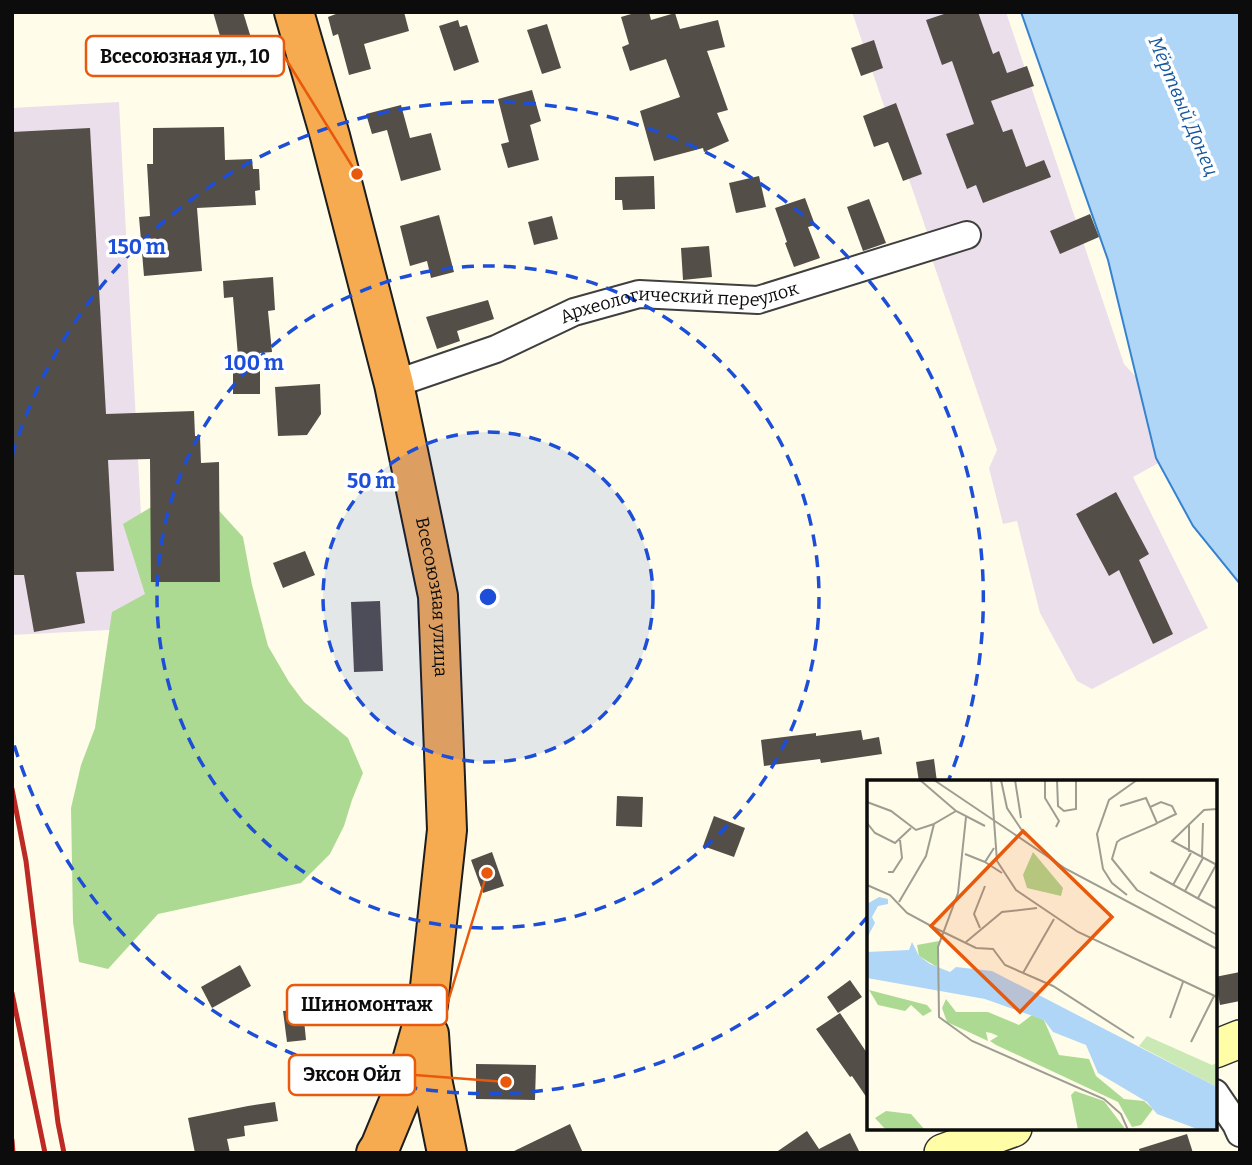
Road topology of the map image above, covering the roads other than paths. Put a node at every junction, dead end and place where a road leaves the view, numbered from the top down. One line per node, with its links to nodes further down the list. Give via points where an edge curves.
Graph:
1 (294, 12): 3 (highway, Всесоюзная улица)
2 (967, 235): 3 (street, Археологический переулок, via 758,300 639,294 574,312 496,349)
3 (394, 383): 4 (highway, Всесоюзная улица, via 438,596 447,830)
4 (428, 1005): 10 (highway, Всесоюзная улица, via 404,1089); 11 (highway, via 432,1079)
5 (1240, 1039): 6 (street)
6 (1217, 1048)
7 (1217, 1096): 9 (street)
8 (1007, 1130): 12 (street)
9 (1240, 1133)
10 (378, 1151)
11 (447, 1153)
12 (943, 1153)

